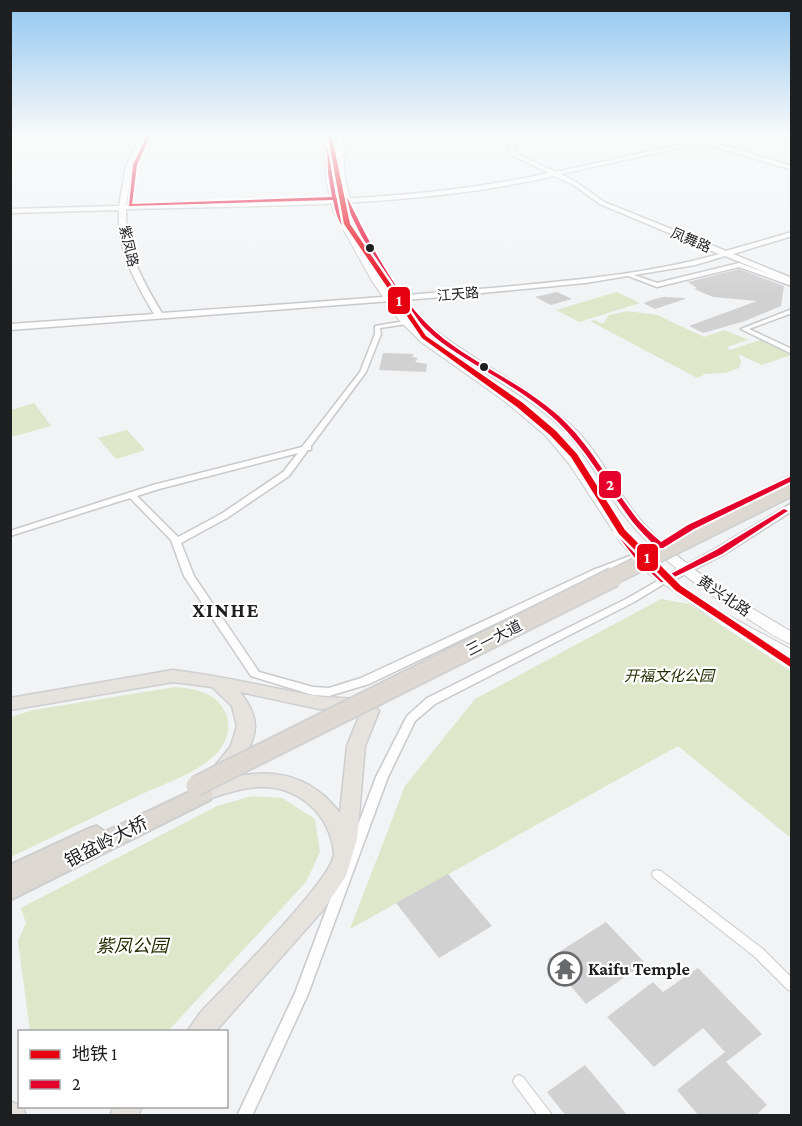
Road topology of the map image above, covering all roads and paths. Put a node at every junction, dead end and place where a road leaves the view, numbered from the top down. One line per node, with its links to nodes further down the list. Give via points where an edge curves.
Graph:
1 (128, 190): 9 (street, 紫凤路)
2 (130, 190): 9 (street, 紫凤路)
3 (331, 190): 8 (main road, 黄兴北路)
4 (344, 190): 7 (main road, 黄兴北路)
5 (475, 190): 7 (street)
6 (584, 190): 12 (street, 凤舞路, via 602,203)
7 (346, 199): 8 (street); 18 (main road, 黄兴北路, via 355,221)
8 (333, 200): 9 (street); 19 (main road, 黄兴北路)
9 (127, 206): 10 (street); 21 (street, 紫凤路, via 140,270)
10 (10, 210)
11 (792, 233): 13 (street, 江天路); 14 (street, 江天路)
12 (698, 242): 13 (street, 凤舞路); 15 (street, via 708,251)
13 (724, 253): 14 (street, 凤舞路); 14 (street, 江天路); 15 (street, 江天路)
14 (741, 257): 15 (street); 17 (street, 凤舞路)
15 (703, 259): 16 (street, 江天路); 18 (street, 江天路)
16 (629, 275): 17 (street, via 657,285 739,265); 18 (street, 江天路, via 492,291)
17 (792, 281)
18 (401, 296): 19 (street, 江天路); 34 (main road, 黄兴北路, via 426,327 531,397 572,432 594,457 635,520)
19 (384, 297): 21 (street, 江天路); 23 (main road, 黄兴北路)
20 (792, 311): 25 (street, via 744,329)
21 (162, 313): 22 (street, 江天路); 24 (street, 江天路)
22 (10, 322)
23 (405, 322): 26 (street, via 377,327 378,334 363,372); 35 (main road, 黄兴北路, via 550,433 577,465)
24 (10, 327)
25 (792, 351)
26 (308, 448): 29 (street); 33 (street, via 286,474 224,516)
27 (792, 478): 34 (street)
28 (792, 488): 42 (highway, 三一大道, bridge)
29 (132, 495): 32 (street); 33 (street)
30 (792, 497): 42 (highway, 三一大道)
31 (792, 506): 36 (street)
32 (10, 534)
33 (176, 542): 35 (street, via 189,576 255,674 312,692 344,689)
34 (660, 546): 35 (street); 36 (main road, 黄兴北路)
35 (638, 556): 37 (main road, 黄兴北路)
36 (685, 570): 37 (street); 38 (main road, 黄兴北路)
37 (664, 580): 39 (main road, 黄兴北路); 51 (street, via 431,701 411,719 382,777 301,994)
38 (792, 639)
39 (792, 657)
40 (204, 679): 41 (main road, via 160,677); 42 (main road, via 319,703); 43 (main road, bridge, via 236,697 244,711 247,729 238,754)
41 (13, 704)
42 (366, 708): 43 (highway, 三一大道); 44 (main road, via 355,748)
43 (199, 790): 44 (main road, via 251,780 306,791 331,814); 46 (highway, 银盆岭大桥); 47 (highway, 银盆岭大桥)
44 (343, 858): 49 (main road, via 330,885 312,908)
45 (657, 874): 48 (street, via 759,953)
46 (10, 876)
47 (10, 890)
48 (792, 986)
49 (201, 1030)
50 (519, 1081): 52 (street)
51 (244, 1116)
52 (546, 1116)

